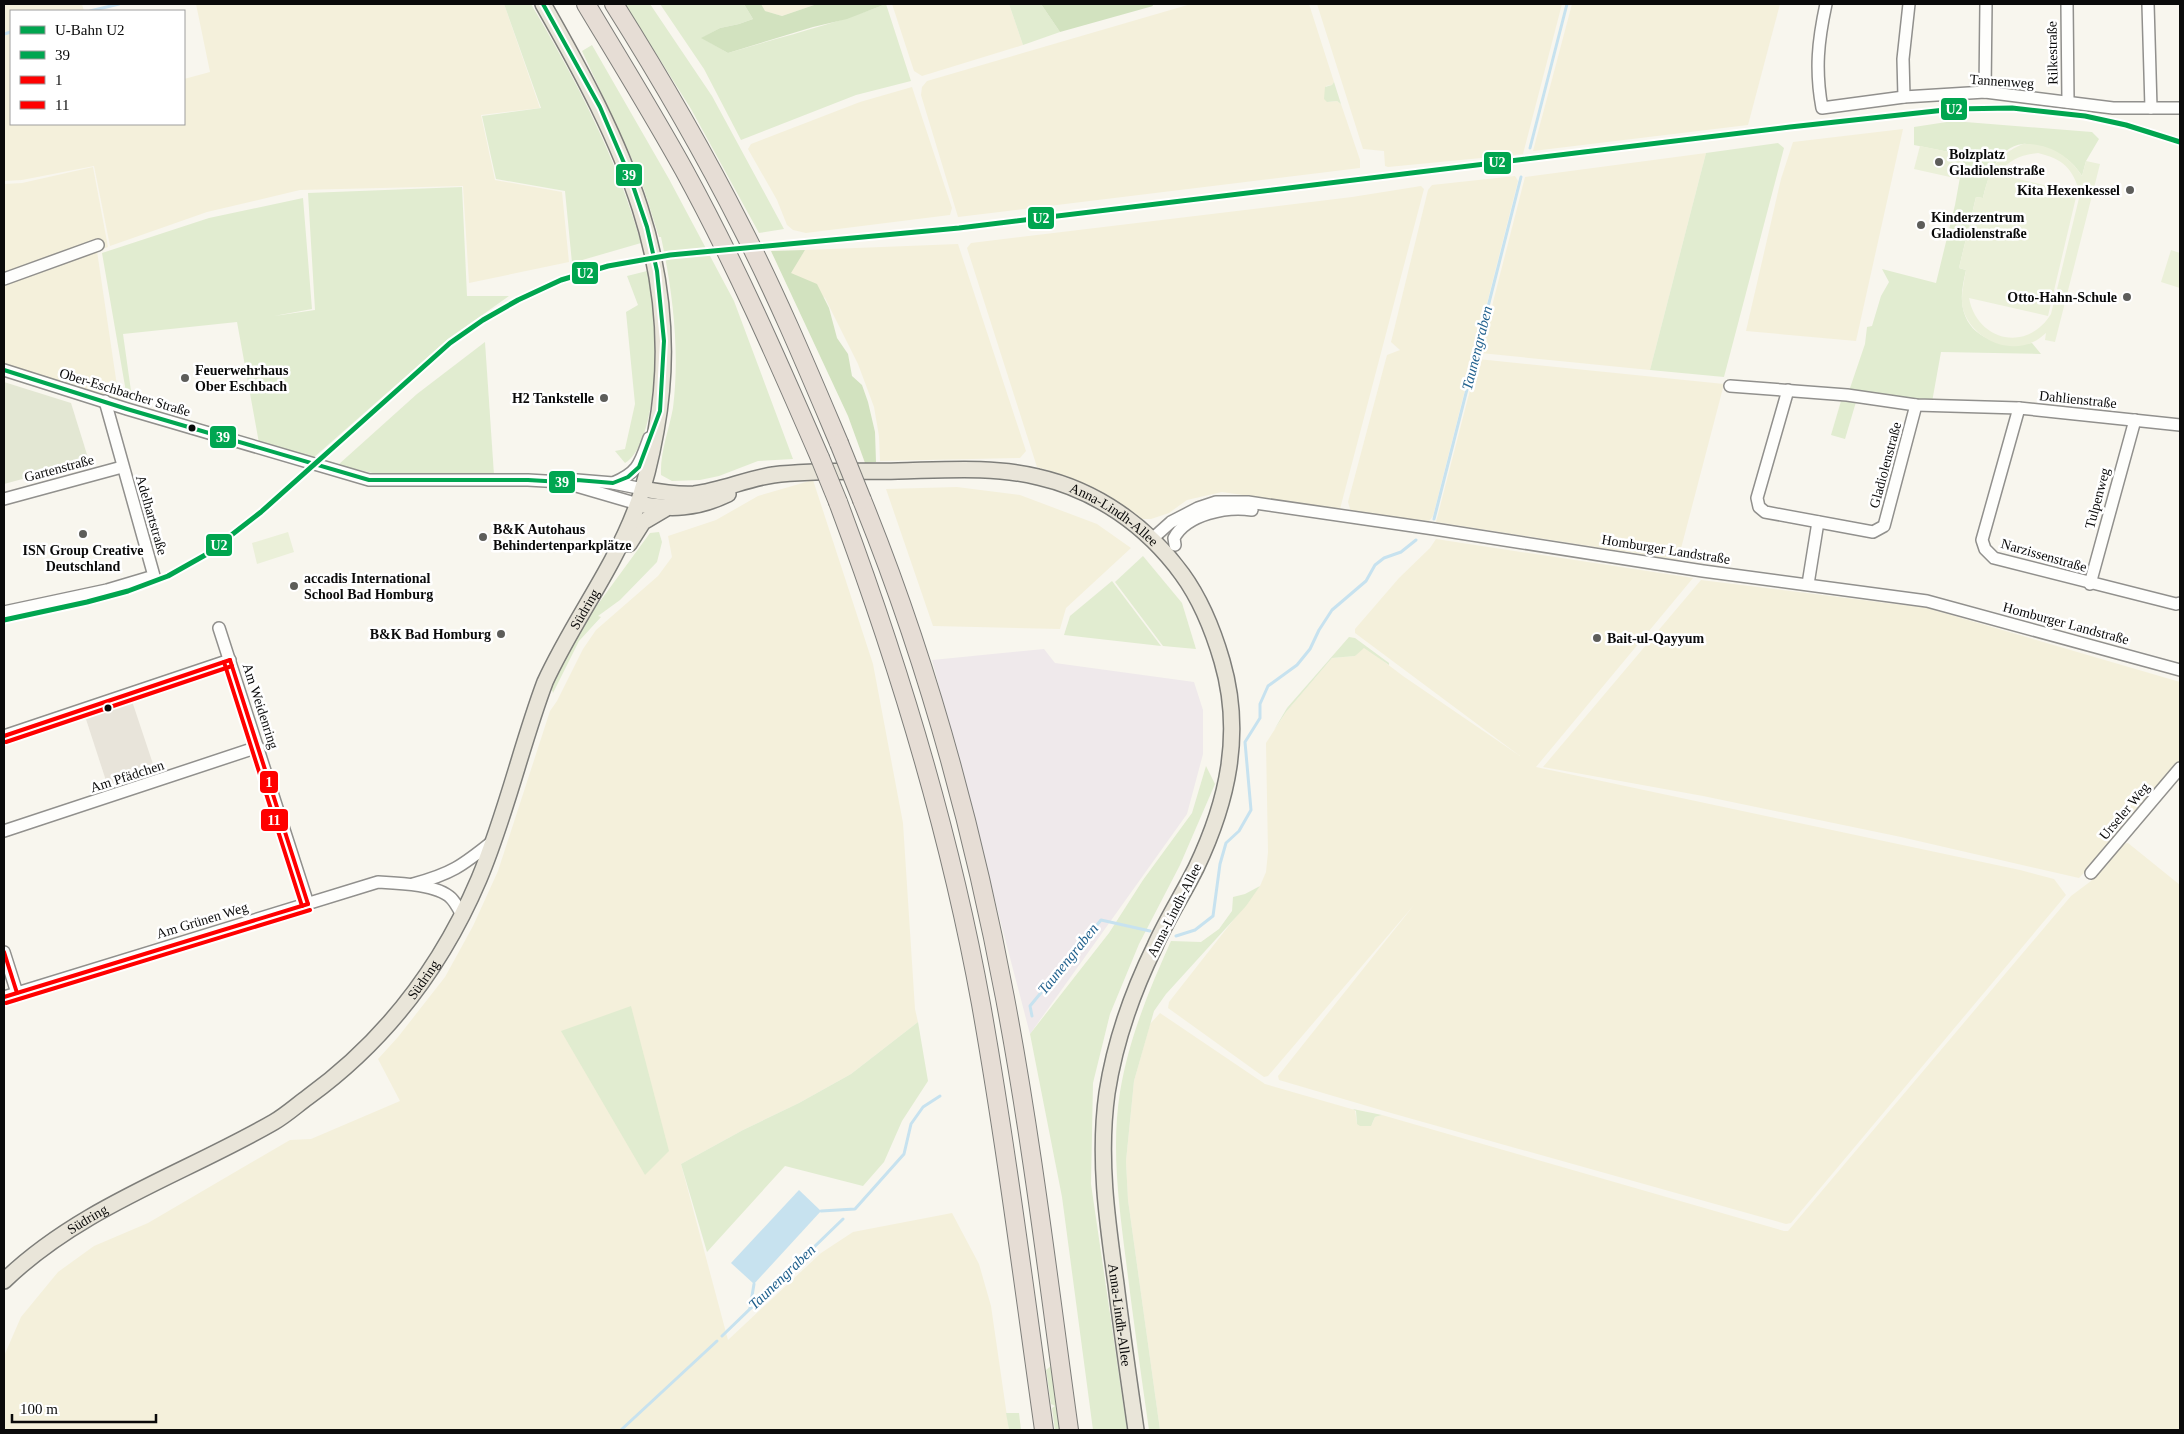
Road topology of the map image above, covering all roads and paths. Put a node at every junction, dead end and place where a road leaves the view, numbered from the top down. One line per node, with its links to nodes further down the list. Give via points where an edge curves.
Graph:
1 (543, 4): 23 (main road, Südring, via 600,107 647,227 657,271 664,341)
2 (586, 4): 58 (highway, bridge, via 717,233 779,363 838,502 908,708 957,890 981,1002)
3 (614, 4): 59 (highway, bridge, via 651,63 759,262 839,443 912,636 939,722 982,885 1005,997 1026,1120)
4 (1826, 4): 10 (street, Tannenweg, via 1818,38 1817,82 1822,108)
5 (1909, 4): 10 (street, via 1903,59)
6 (1986, 4): 9 (street)
7 (2067, 4): 11 (street, Rilkestraße)
8 (2148, 4): 12 (street)
9 (1985, 92): 10 (street, Tannenweg); 11 (street, Tannenweg)
10 (1904, 97)
11 (2068, 102): 12 (street, Tannenweg, via 2113,108)
12 (2151, 108): 13 (street, Tannenweg)
13 (2180, 108)
14 (98, 245): 15 (street)
15 (4, 279)
16 (4, 370): 19 (street, Ober-Eschbacher Straße)
17 (1730, 386): 18 (street, Gladiolenstraße)
18 (1788, 390): 20 (street, Gladiolenstraße); 33 (street, Gladiolenstraße, via 1757,498 1759,507 1765,512)
19 (105, 401): 26 (street, Adelhartstraße); 28 (street, Ober-Eschbacher Straße, via 369,480)
20 (1916, 405): 21 (street, Gladiolenstraße); 33 (street, Gladiolenstraße, via 1884,526 1873,532)
21 (1972, 406): 22 (street, Dahlienstraße)
22 (2019, 408): 24 (street, Dahlienstraße); 37 (street, Narzissenstraße, via 1982,540 1985,549 1994,558)
23 (660, 411): 29 (street, via 639,467); 30 (main road, Südring, via 650,466)
24 (2135, 420): 25 (street, Dahlienstraße); 37 (street, Tulpenweg)
25 (2180, 424)
26 (122, 467): 31 (street, Gartenstraße); 41 (street, Adelhartstraße, via 154,576 107,590)
27 (759, 478): 30 (main road, via 691,494); 32 (main road, via 718,499); 34 (main road, Anna-Lindh-Allee, via 808,472 940,470 1038,476 1098,500)
28 (562, 482): 29 (street); 30 (street)
29 (614, 483): 30 (street)
30 (640, 497): 32 (main road); 38 (main road, Südring, via 618,550)
31 (4, 498)
32 (665, 509): 38 (main road, via 643,522 607,581)
33 (1818, 522): 36 (street)
34 (1152, 539): 36 (street, Homburger Landstraße, via 1187,512 1216,502 1235,502); 60 (main road, Anna-Lindh-Allee, via 1186,580 1212,628 1226,676 1232,712 1232,743 1222,806 1195,869 1132,996 1108,1090 1103,1137 1105,1200)
35 (1175, 545): 40 (street, via 1174,538 1180,530 1198,518 1244,509)
36 (1808, 584): 44 (street, Homburger Landstraße, via 1927,601)
37 (2090, 584): 39 (street, Narzissenstraße)
38 (590, 600): 49 (main road, Südring, via 557,656 546,682)
39 (2180, 604)
40 (1924, 605)
41 (4, 612)
42 (219, 628): 43 (street, Am Weidenring)
43 (230, 660): 45 (street, Am Weidenring); 46 (street, Am Weidenring)
44 (2180, 670)
45 (4, 736)
46 (258, 747): 48 (street, Am Pfädchen); 52 (street, Am Weidenring)
47 (2180, 768): 50 (street, Urseler Weg)
48 (4, 831)
49 (492, 842): 51 (street, Am Grünen Weg, via 464,865 442,876); 53 (main road, Südring)
50 (2091, 872)
51 (411, 884): 52 (street, Am Grünen Weg, via 378,882); 53 (street, Am Grünen Weg, via 451,897)
52 (308, 904): 55 (street, Am Grünen Weg)
53 (462, 915): 57 (main road, Südring, via 434,965 389,1025 325,1085 275,1121 95,1214 56,1238)
54 (4, 952): 55 (street)
55 (17, 993): 56 (street, Am Grünen Weg)
56 (4, 997)
57 (4, 1281)
58 (1044, 1430)
59 (1069, 1430)
60 (1136, 1430)

